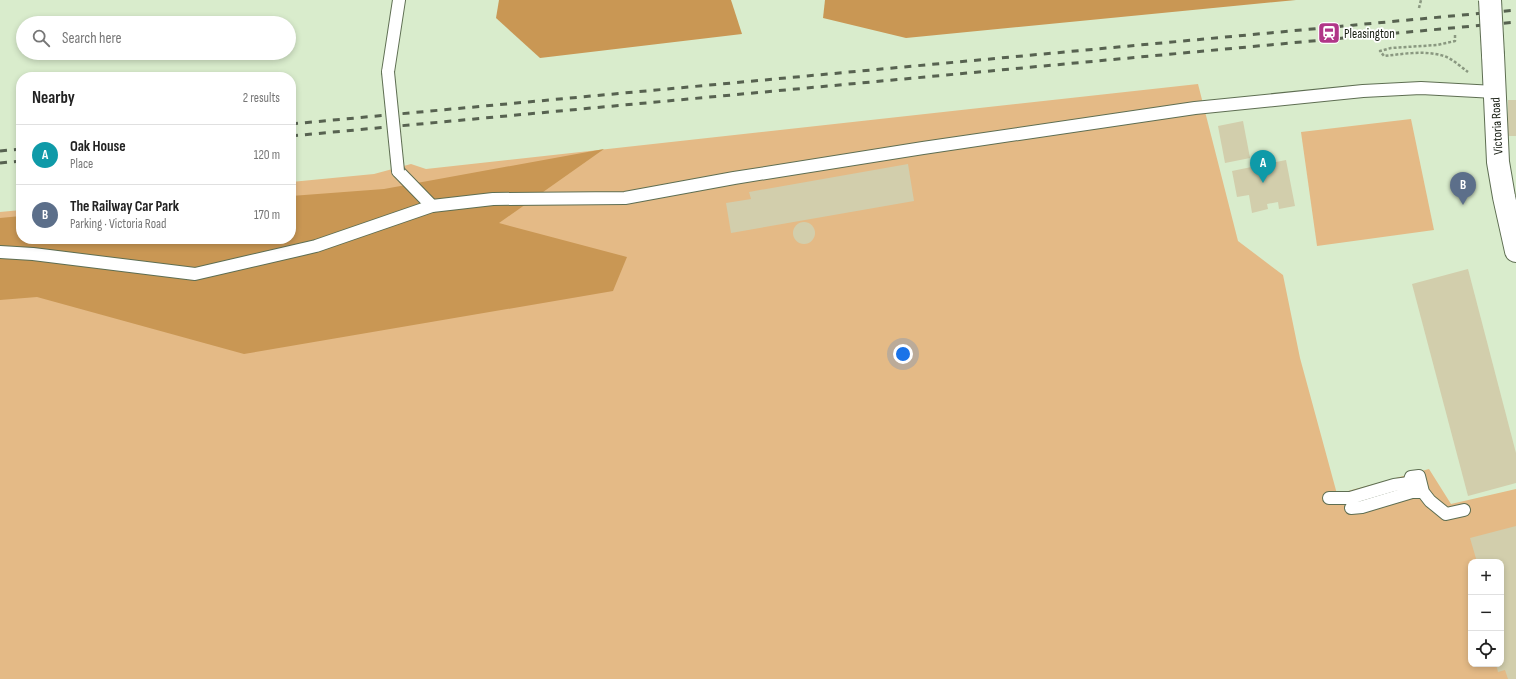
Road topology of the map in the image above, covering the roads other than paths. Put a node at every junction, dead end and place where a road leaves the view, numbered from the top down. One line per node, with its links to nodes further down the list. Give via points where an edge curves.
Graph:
1 (399, 0): 4 (lane, bridge, via 388,72 398,171)
2 (1490, 0): 3 (street, Victoria Road, bridge)
3 (1495, 88): 4 (lane, via 1363,90 1195,108 923,148 625,198 493,199); 5 (street, Victoria Road, via 1498,162)
4 (432, 206): 6 (lane, via 316,246 195,274)
5 (1516, 250)
6 (0, 252)
7 (1414, 489): 8 (lane, via 1394,485 1350,498); 9 (lane, via 1362,507); 10 (lane, via 1446,514)
8 (1329, 498)
9 (1351, 508)
10 (1464, 510)

